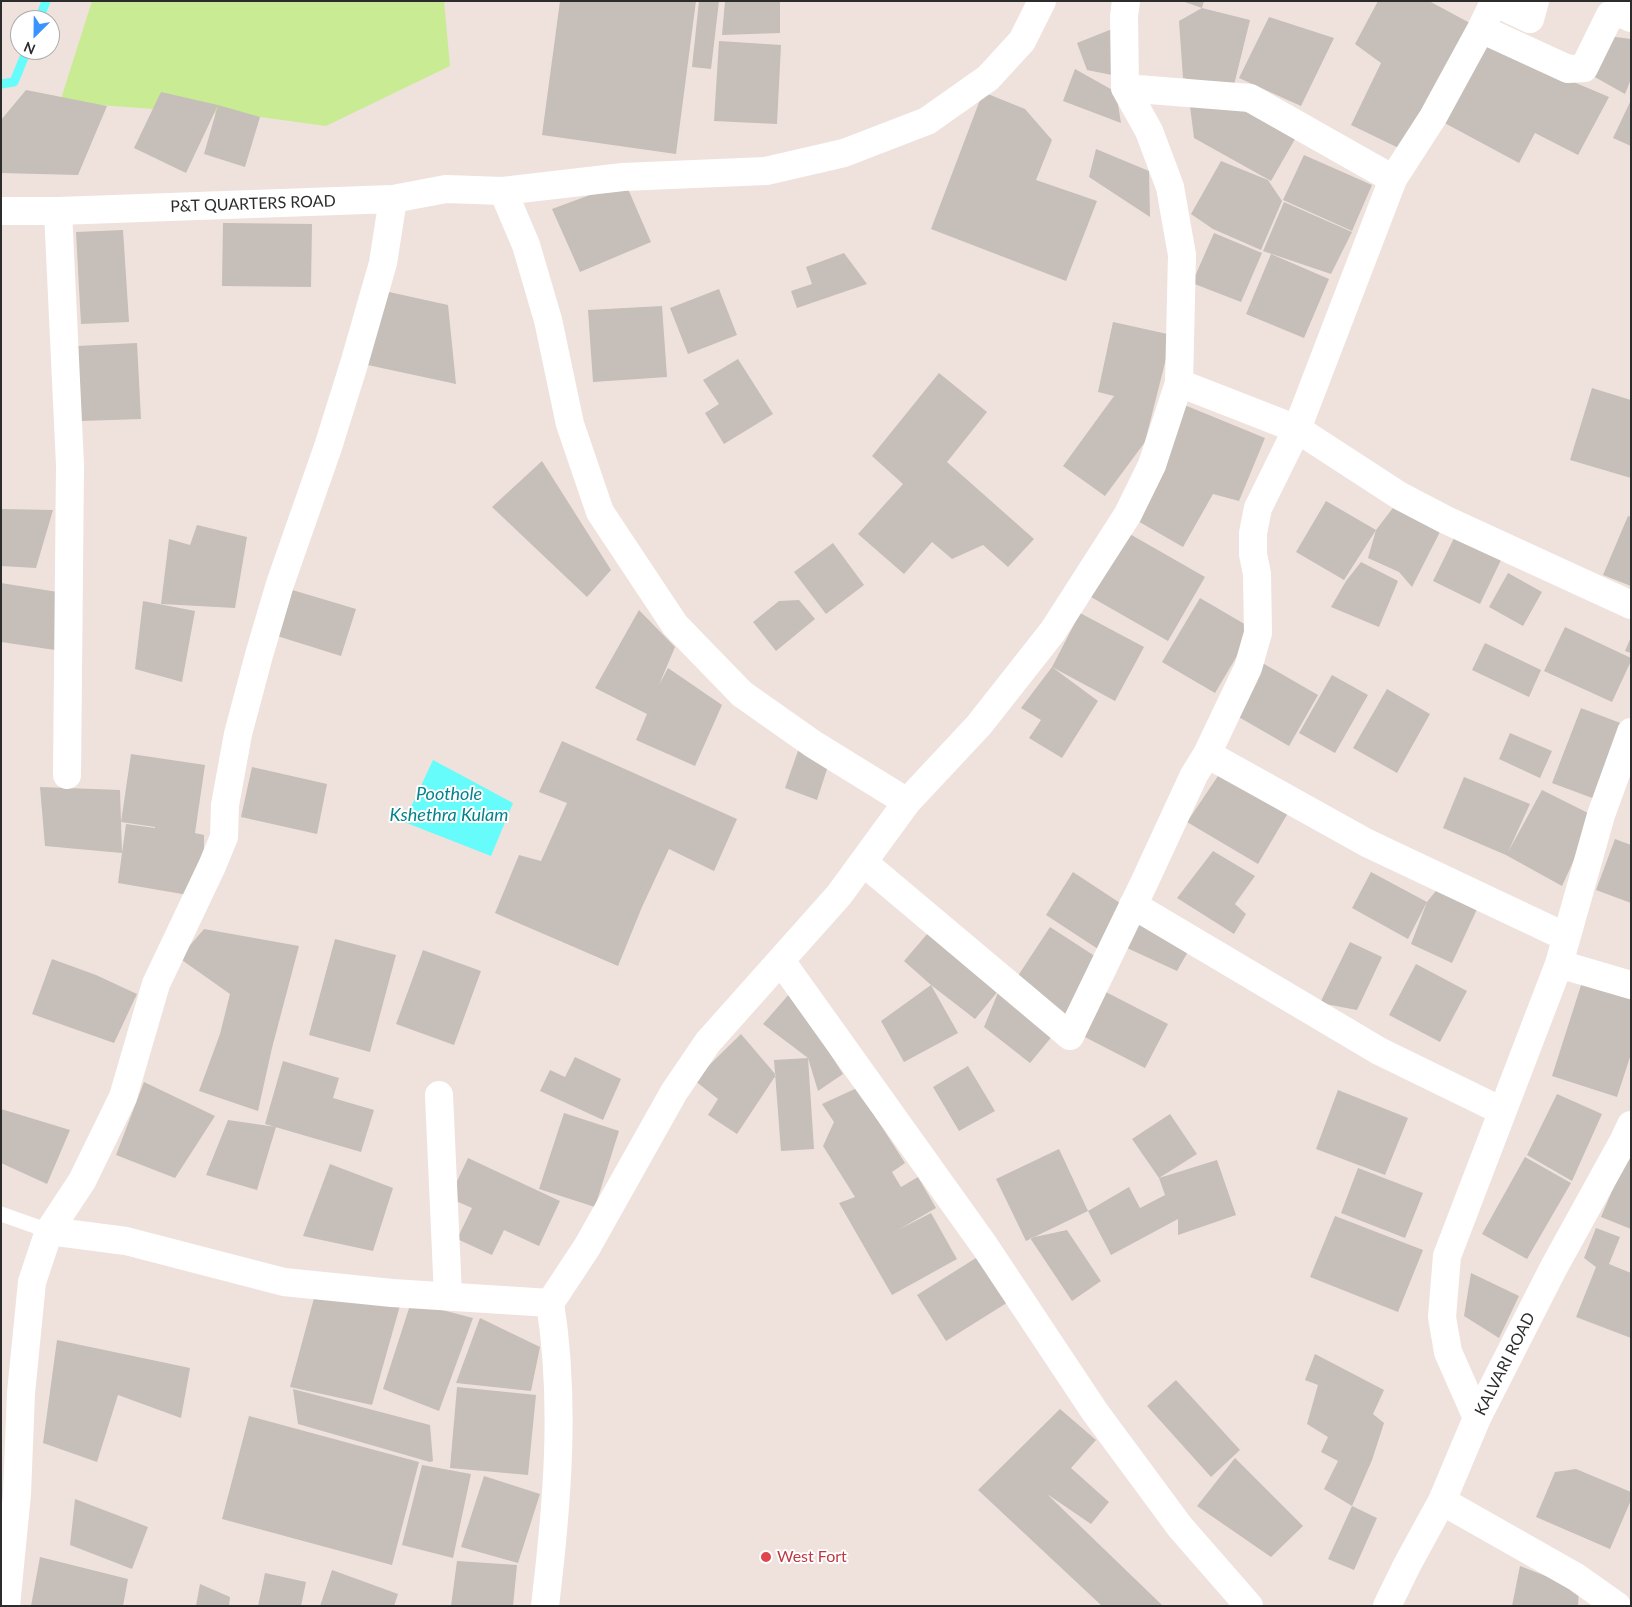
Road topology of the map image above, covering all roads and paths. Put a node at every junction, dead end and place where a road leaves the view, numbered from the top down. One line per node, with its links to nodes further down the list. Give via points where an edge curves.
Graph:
1 (1042, 1): 8 (street, P&T QUARTERS ROAD, via 1022,41 988,78 926,121 844,153 766,171 623,177)
2 (1126, 1): 6 (street)
3 (1535, 1): 5 (street, via 1530,19 1494,2)
4 (1631, 18): 5 (street, via 1620,13 1610,15 1584,68 1568,69)
5 (1481, 29): 7 (street, via 1433,117)
6 (1125, 88): 7 (street, via 1250,98); 12 (street, via 1149,131 1170,187 1182,256)
7 (1393, 179): 13 (street)
8 (503, 190): 9 (street, P&T QUARTERS ROAD, via 446,189); 18 (street, via 526,246 548,320 570,424 600,512 675,625 742,694 813,744)
9 (393, 200): 11 (street, P&T QUARTERS ROAD); 29 (street, via 383,263 354,364 263,639 238,734 225,805 224,837 156,984 123,1097 82,1180)
10 (1, 211): 11 (street, P&T QUARTERS ROAD)
11 (58, 211): 17 (street, via 70,465)
12 (1179, 383): 13 (street); 18 (street, via 1152,465 1128,514 1053,631 979,725)
13 (1298, 429): 14 (street, via 1400,496); 16 (street, via 1258,508 1253,533 1258,633 1248,668)
14 (1631, 605)
15 (1631, 732): 21 (street, via 1601,815)
16 (1207, 754): 20 (street); 21 (street, via 1368,843)
17 (67, 776)
18 (907, 802): 19 (street)
19 (863, 862): 20 (street, via 1070,1036); 22 (street, via 839,895)
20 (1133, 905): 26 (street, via 1379,1052)
21 (1566, 937): 23 (street)
22 (781, 961): 31 (street, via 708,1042 674,1092 587,1247); 36 (street, via 984,1245 1095,1412 1180,1527)
23 (1559, 964): 24 (street); 26 (street)
24 (1631, 985)
25 (439, 1094): 30 (street)
26 (1502, 1111): 32 (street, via 1447,1256 1443,1300 1442,1317 1448,1352)
27 (1629, 1136): 32 (street, KALVARI ROAD, via 1554,1267)
28 (1, 1214): 29 (lane)
29 (49, 1231): 30 (street, via 126,1241 284,1282); 34 (street, via 32,1282)
30 (448, 1296): 31 (street)
31 (550, 1303): 35 (street, via 559,1391 554,1535)
32 (1477, 1418): 33 (street, KALVARI ROAD)
33 (1442, 1501): 37 (street, KALVARI ROAD); 38 (street, via 1576,1577)
34 (6, 1606)
35 (545, 1606)
36 (1248, 1606)
37 (1387, 1606)
38 (1617, 1606)

